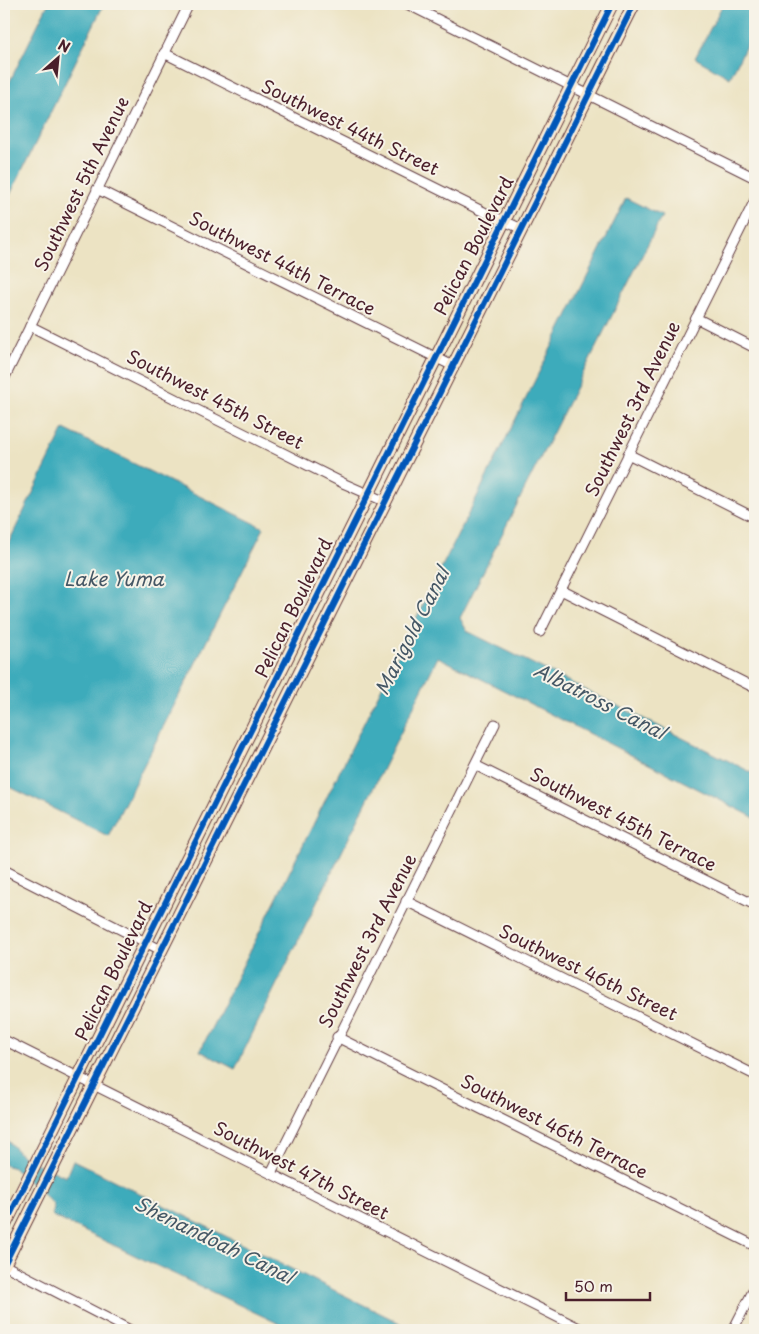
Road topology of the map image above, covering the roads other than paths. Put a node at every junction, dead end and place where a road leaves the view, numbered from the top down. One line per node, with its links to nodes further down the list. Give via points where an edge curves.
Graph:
1 (189, 4): 5 (street, Southwest 5th Avenue)
2 (407, 4): 6 (street)
3 (612, 4): 6 (street, Pelican Boulevard)
4 (634, 4): 7 (street, Pelican Boulevard)
5 (164, 53): 9 (street, Southwest 5th Avenue); 11 (street, Southwest 44th Street)
6 (571, 86): 7 (street); 11 (street, Pelican Boulevard)
7 (589, 95): 8 (street); 12 (street, Pelican Boulevard)
8 (755, 178)
9 (97, 189): 14 (street, Southwest 5th Avenue); 16 (street, Southwest 44th Terrace)
10 (755, 200): 13 (street, Southwest 3rd Avenue)
11 (503, 221): 12 (street, Southwest 44th Street); 16 (street, Pelican Boulevard)
12 (522, 229): 17 (street, Pelican Boulevard)
13 (696, 318): 15 (street); 19 (street, Southwest 3rd Avenue)
14 (30, 326): 18 (street, Southwest 5th Avenue); 20 (street, Southwest 45th Street)
15 (755, 348)
16 (435, 358): 17 (street, Southwest 44th Terrace); 20 (street, Pelican Boulevard)
17 (453, 366): 21 (street, Pelican Boulevard)
18 (4, 379)
19 (628, 454): 22 (street); 23 (street, Southwest 3rd Avenue)
20 (367, 494): 21 (street, Southwest 45th Street); 31 (street, Pelican Boulevard)
21 (386, 502): 32 (street, Pelican Boulevard)
22 (755, 518)
23 (560, 590): 24 (street, Southwest 3rd Avenue); 25 (street)
24 (540, 632)
25 (755, 688)
26 (495, 724): 27 (street, Southwest 3rd Avenue)
27 (475, 765): 29 (street, Southwest 3rd Avenue); 30 (street, Southwest 45th Terrace)
28 (4, 870): 31 (street)
29 (406, 901): 33 (street, Southwest 3rd Avenue); 35 (street, Southwest 46th Street)
30 (755, 905)
31 (145, 940): 32 (street); 36 (street, Pelican Boulevard)
32 (161, 950): 37 (street, Pelican Boulevard)
33 (337, 1037): 38 (street, Southwest 3rd Avenue); 42 (street, Southwest 46th Terrace)
34 (4, 1040): 36 (street, Southwest 47th Street)
35 (755, 1075)
36 (78, 1077): 37 (street, Southwest 47th Street); 39 (street, Pelican Boulevard)
37 (93, 1084): 38 (street, Southwest 47th Street); 43 (street, Pelican Boulevard)
38 (270, 1173): 46 (street, Southwest 47th Street)
39 (11, 1212): 40 (street, Pelican Boulevard); 41 (street)
40 (4, 1227)
41 (4, 1238)
42 (755, 1246)
43 (4, 1265): 45 (street)
44 (755, 1287): 47 (street)
45 (130, 1330)
46 (583, 1330)
47 (733, 1330)

